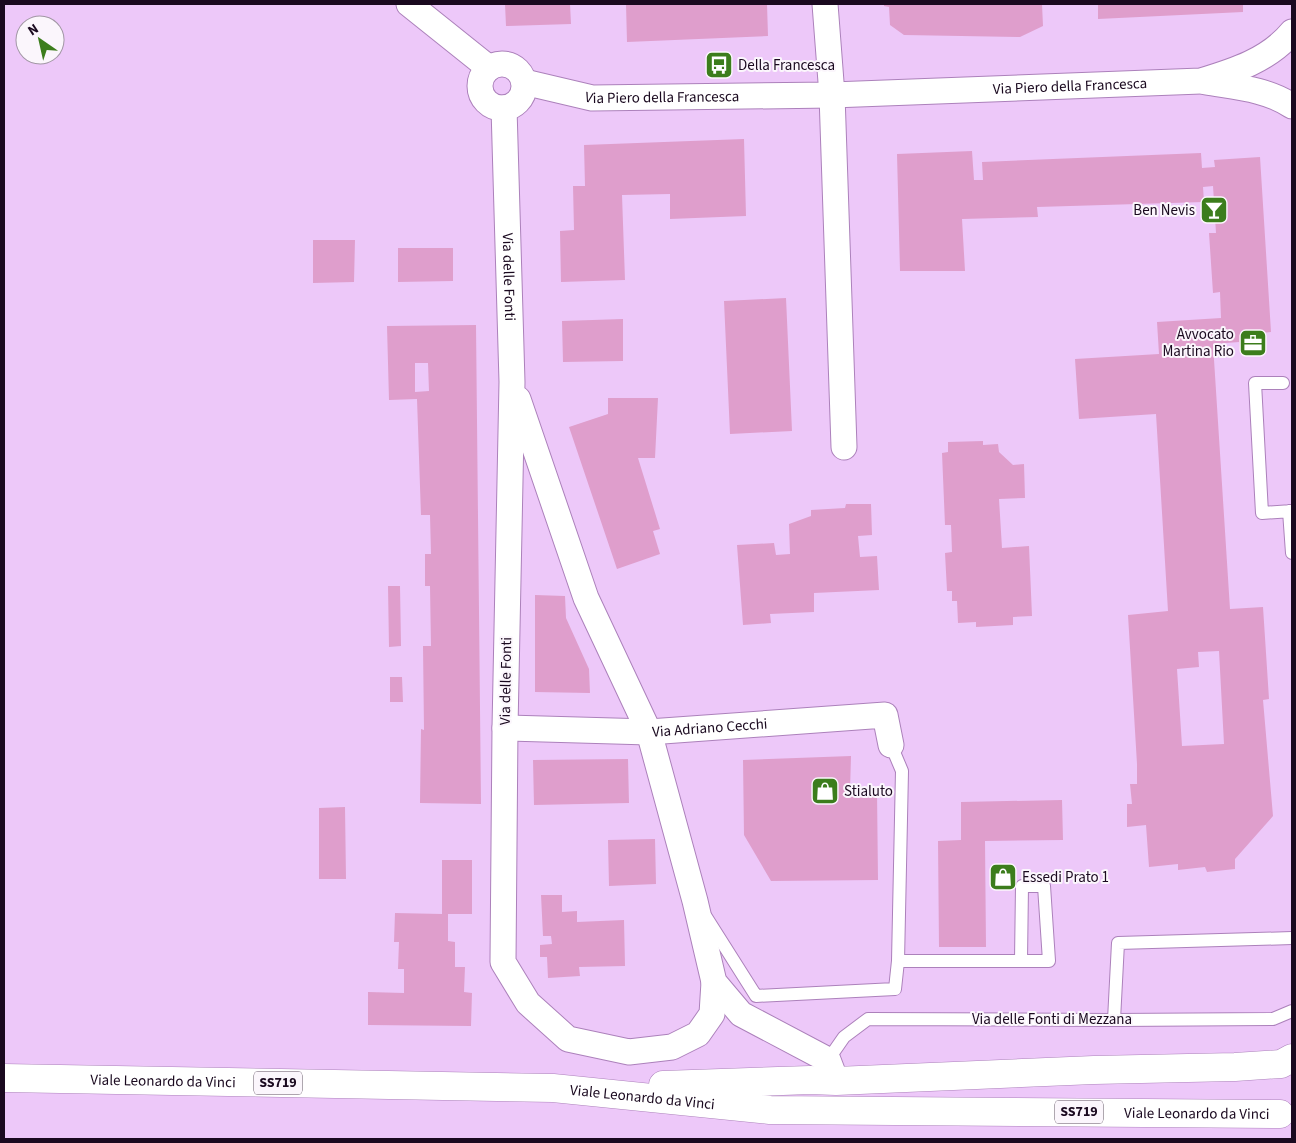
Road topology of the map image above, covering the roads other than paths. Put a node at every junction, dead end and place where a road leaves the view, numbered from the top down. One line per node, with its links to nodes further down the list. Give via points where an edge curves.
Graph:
1 (409, 4): 4 (street)
2 (825, 4): 7 (street)
3 (1292, 32): 5 (street, Via Piero della Francesca, via 1252,63)
4 (490, 68): 6 (street, via 508,65 521,74); 9 (street, via 481,80 482,95 493,106)
5 (1201, 81): 7 (street, Via Piero della Francesca); 8 (street, via 1260,92)
6 (524, 82): 7 (street, Via Piero della Francesca, via 592,98); 9 (street, via 520,99)
7 (832, 95): 12 (street)
8 (1292, 106)
9 (504, 108): 10 (street, Via delle Fonti)
10 (512, 382): 15 (street, Via delle Fonti); 16 (street, via 586,598)
11 (1283, 383): 13 (lane, via 1255,383 1262,513)
12 (844, 447)
13 (1291, 511): 14 (lane)
14 (1292, 553)
15 (504, 728): 16 (street, Via Adriano Cecchi); 22 (street, Via delle Fonti, via 503,962 528,1003 568,1039 629,1052 672,1046 698,1034 712,1014)
16 (649, 732): 17 (street, Via Adriano Cecchi, via 885,715); 18 (street)
17 (891, 745): 21 (lane, via 902,772)
18 (695, 901): 21 (lane, via 756,996 895,990); 22 (street)
19 (1292, 938): 24 (lane, via 1118,944)
20 (1021, 960): 20 (lane, via 1049,960 1044,886 1022,886); 21 (lane)
21 (898, 961)
22 (714, 982): 27 (street, via 741,1014)
23 (1292, 1012): 24 (lane, Via delle Fonti di Mezzana, via 1273,1019)
24 (1114, 1020): 27 (lane, Via delle Fonti di Mezzana, via 868,1018 844,1037)
25 (1292, 1058): 26 (highway, via 1281,1064)
26 (1235, 1067): 27 (highway); 28 (highway)
27 (832, 1070): 30 (highway, via 810,1080)
28 (1292, 1077)
29 (4, 1078): 30 (highway, Viale Leonardo da Vinci / SS719)
30 (553, 1088): 31 (highway, Viale Leonardo da Vinci / SS719, via 770,1110)
31 (1280, 1114)

